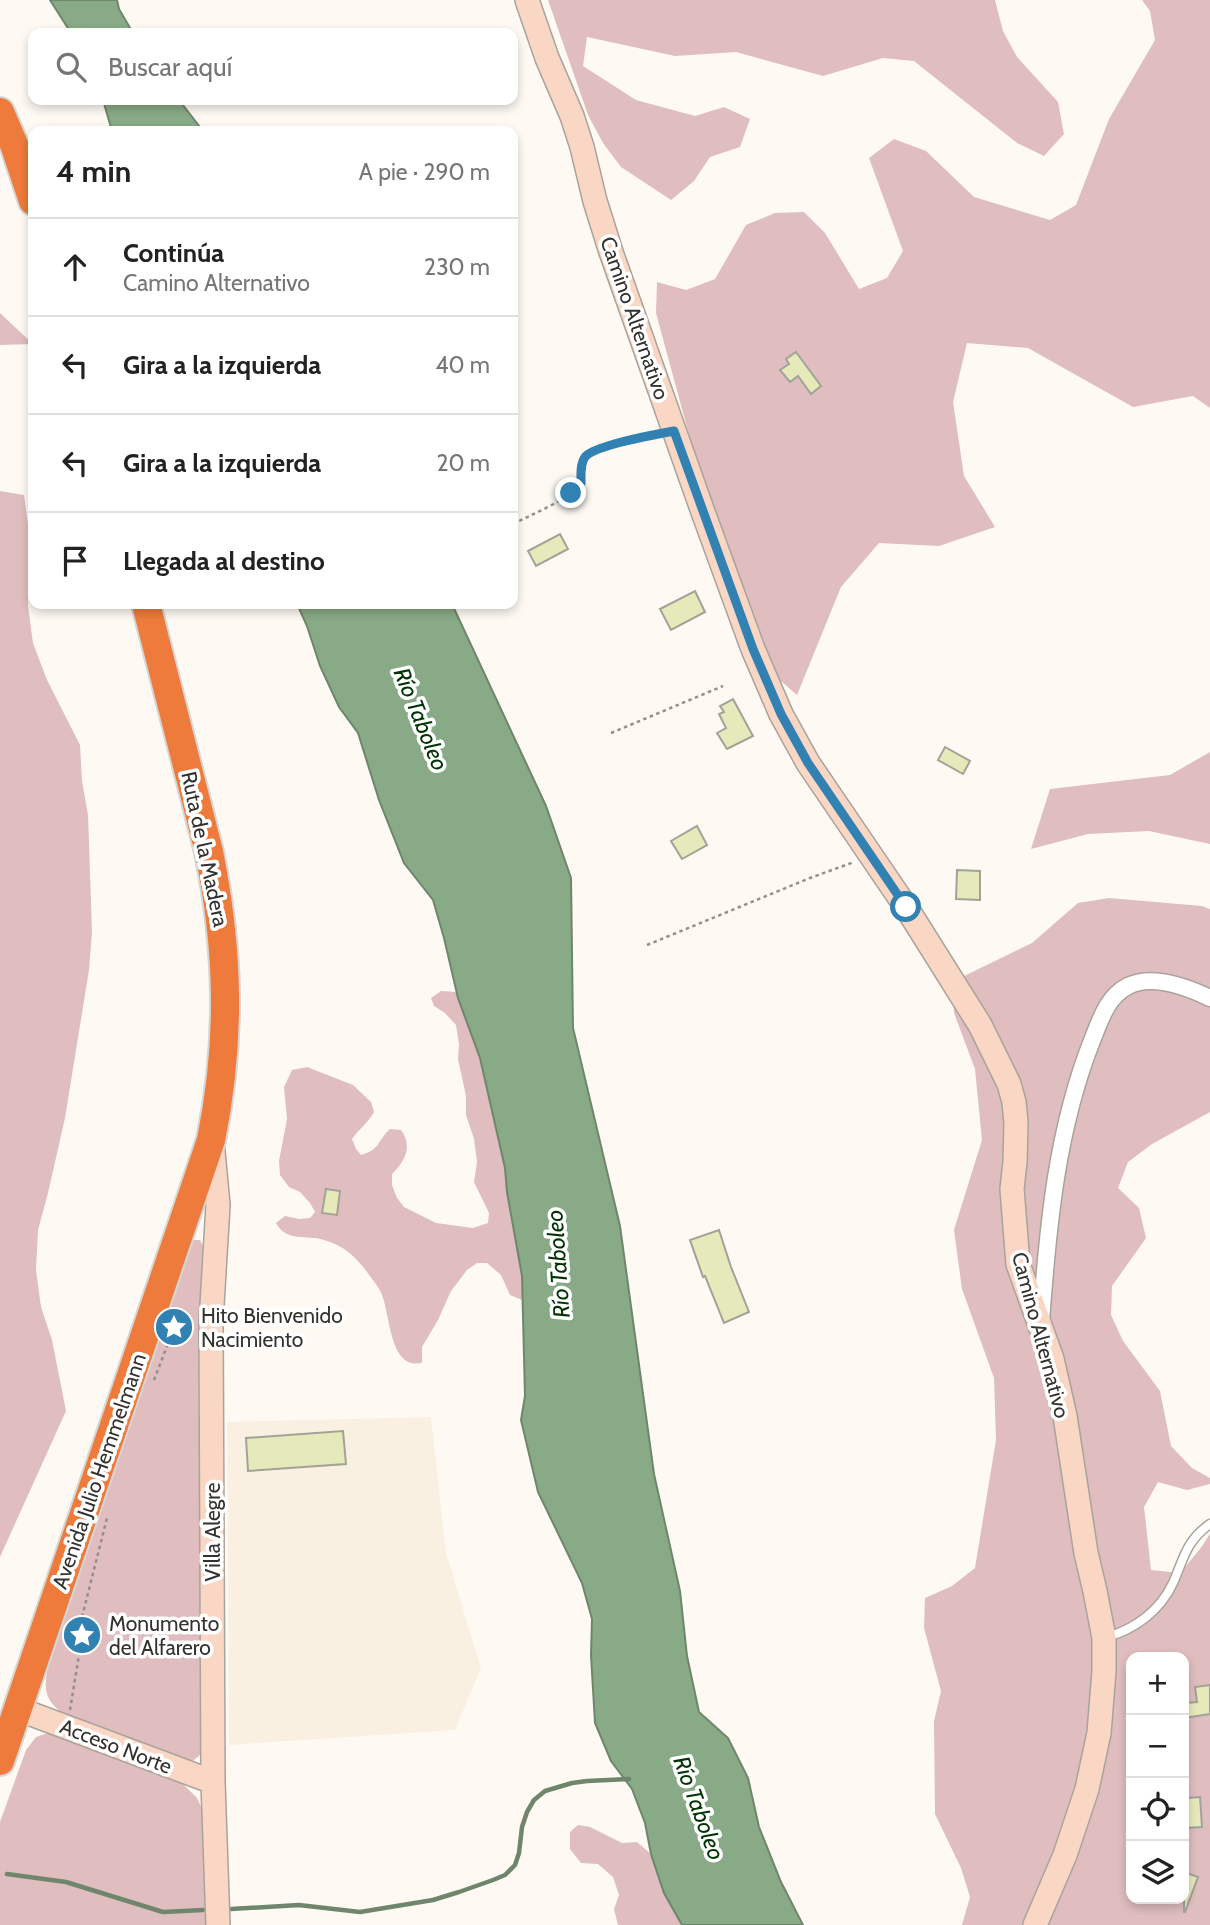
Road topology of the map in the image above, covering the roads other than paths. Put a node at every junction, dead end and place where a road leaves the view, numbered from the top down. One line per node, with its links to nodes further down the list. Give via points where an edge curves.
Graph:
1 (527, 0): 7 (street, Camino Alternativo, via 572,116 594,201 674,431 781,714 808,763 980,1025 1009,1084 1016,1123 1012,1189 1018,1264)
2 (0, 112): 3 (highway)
3 (28, 186)
4 (147, 609): 6 (highway, Ruta de la Madera, via 209,852 223,930 225,1042)
5 (1210, 998): 7 (street, via 1145,981 1118,992 1107,1006 1067,1118 1055,1179)
6 (211, 1140): 10 (highway, Avenida Julio Hemmelmann); 12 (street, Villa Alegre, via 218,1205 211,1322)
7 (1041, 1326): 9 (street, Camino Alternativo, via 1065,1416)
8 (1210, 1524): 9 (lane, via 1186,1548 1171,1587 1154,1610 1132,1628)
9 (1104, 1638): 14 (street, Camino Alternativo, via 1099,1733 1087,1789)
10 (18, 1709): 11 (highway, Avenida Julio Hemmelmann); 12 (street, Acceso Norte)
11 (0, 1762)
12 (213, 1783): 13 (street, Villa Alegre)
13 (218, 1925)
14 (1035, 1925)

